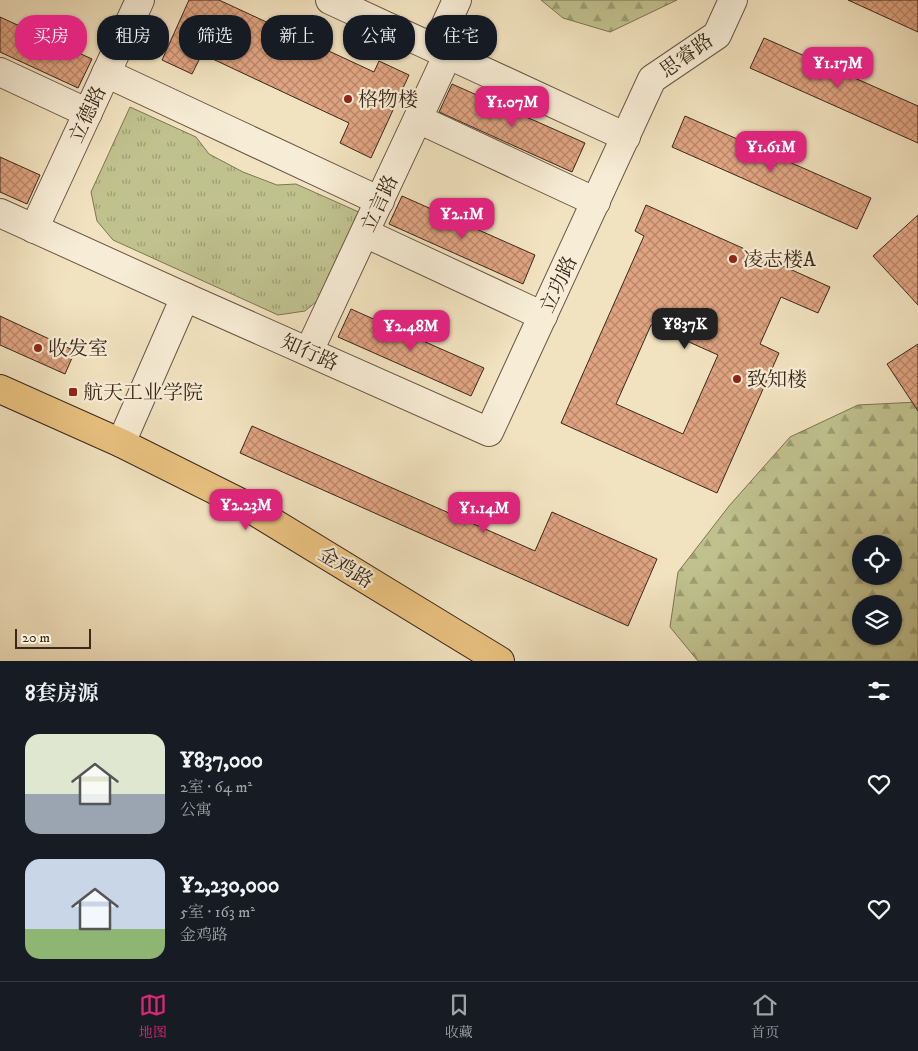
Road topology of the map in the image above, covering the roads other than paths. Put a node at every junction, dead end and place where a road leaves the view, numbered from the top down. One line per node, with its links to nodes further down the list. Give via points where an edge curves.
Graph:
1 (139, 0): 10 (lane, 立德路)
2 (330, 0): 6 (lane)
3 (458, 0): 5 (lane, 立言路)
4 (733, 0): 13 (lane, 思睿路, via 717,35 652,79)
5 (453, 15)
6 (425, 43)
7 (439, 60): 12 (lane, 立言路)
8 (461, 60): 13 (lane)
9 (0, 72): 11 (lane)
10 (106, 73): 11 (lane, 立德路); 14 (lane)
11 (88, 113): 17 (lane, 立德路)
12 (418, 119): 14 (lane, 立言路); 15 (lane)
13 (626, 136): 15 (lane, 立功路)
14 (380, 201): 18 (lane, 立言路)
15 (596, 202): 20 (lane, 立功路)
16 (0, 213): 17 (lane, 知行路)
17 (34, 228): 19 (lane, 知行路)
18 (365, 233): 20 (lane); 21 (lane, 立言路)
19 (185, 297): 21 (lane, 知行路); 24 (lane)
20 (543, 316): 23 (lane, 立功路)
21 (309, 351): 23 (lane, 知行路)
22 (0, 389): 24 (main road, 金鸡路)
23 (489, 432)
24 (121, 444): 25 (main road, 金鸡路, via 241,503)
25 (500, 661)

